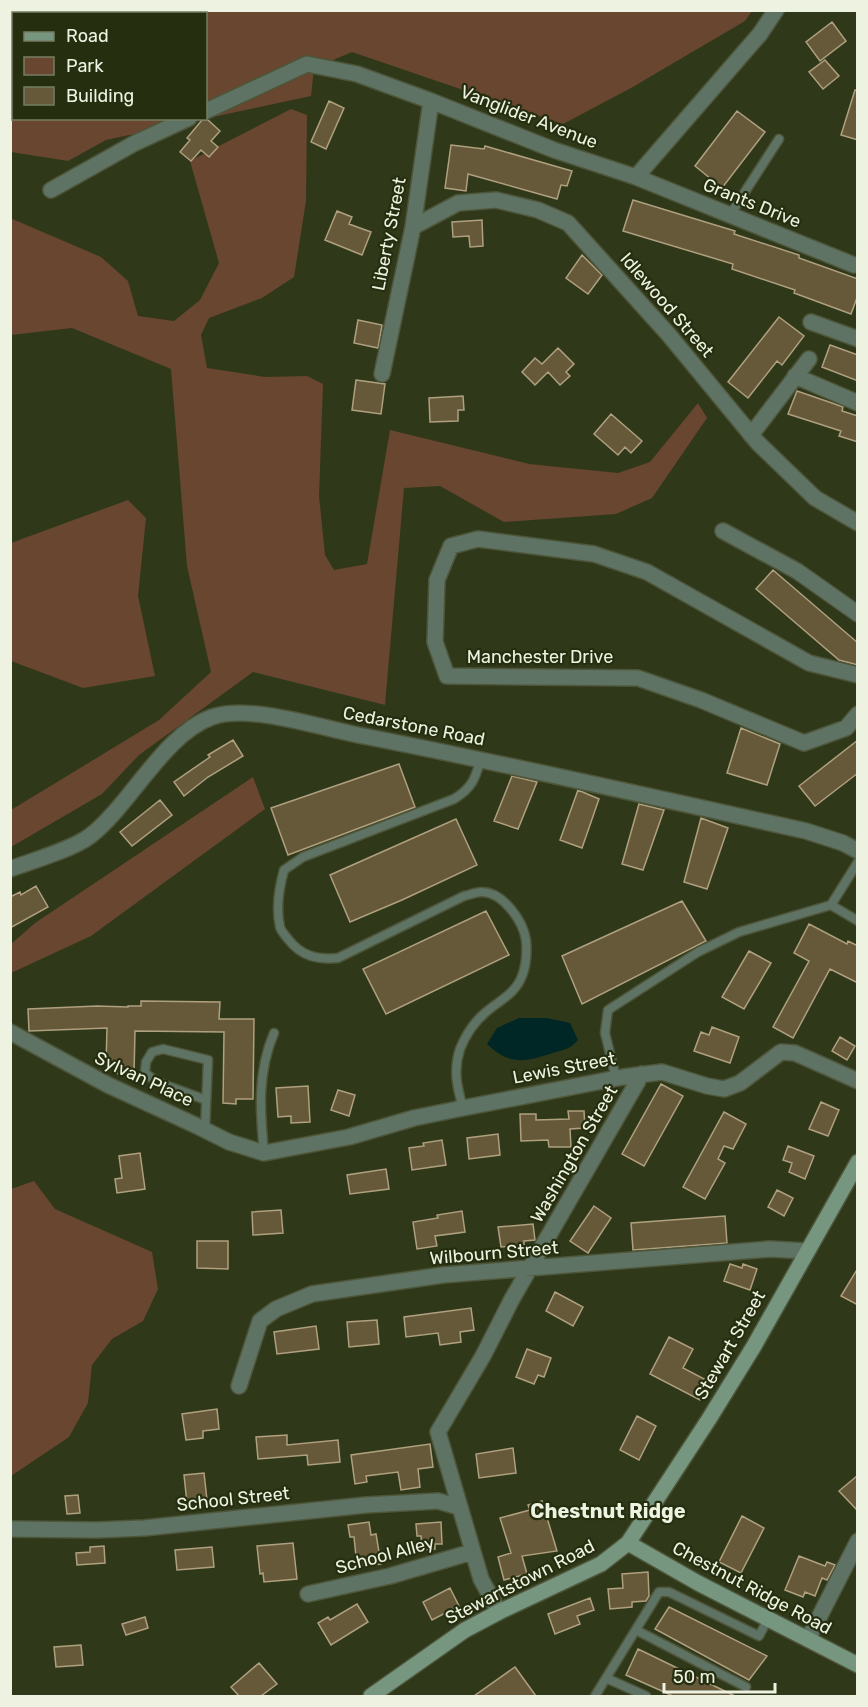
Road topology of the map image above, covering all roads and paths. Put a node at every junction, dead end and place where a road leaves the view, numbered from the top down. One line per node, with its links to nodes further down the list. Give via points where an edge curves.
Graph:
1 (776, 10): 6 (street, via 760,34)
2 (432, 101): 3 (street, Vanglider Avenue, via 357,74 307,64); 6 (street, Vanglider Avenue, via 554,150); 9 (street, Liberty Street)
3 (207, 111)
4 (185, 120): 7 (street)
5 (779, 139): 8 (lane)
6 (636, 177): 8 (street, Grants Drive)
7 (51, 190)
8 (730, 215): 10 (street, Grants Drive)
9 (413, 227): 14 (street, Liberty Street); 17 (street, Idlewood Street, via 458,203 496,200 538,210 568,223 661,326)
10 (854, 265)
11 (811, 322): 12 (street)
12 (858, 339)
13 (809, 359): 15 (street)
14 (382, 374)
15 (795, 376): 16 (street); 17 (street)
16 (858, 403)
17 (751, 435): 18 (street, Idlewood Street, via 815,498)
18 (858, 522)
19 (723, 531): 20 (street, via 797,572)
20 (858, 614)
21 (858, 675): 22 (street, Manchester Drive, via 809,663 647,572 594,554 478,539 452,546 437,580 435,642 447,676 638,678 804,743 846,728)
22 (858, 714)
23 (481, 759): 24 (street, Cedarstone Road, via 806,831); 26 (street, Cedarstone Road, via 254,712 212,717 177,737 117,811 88,838); 35 (lane, via 467,791 303,857 284,870 280,886 281,929 306,955 323,960 338,958 464,896 482,892 495,896 518,918 526,938 522,977 470,1028 465,1039 456,1066 456,1084)
24 (858, 851)
25 (858, 862): 27 (lane)
26 (10, 869)
27 (831, 905): 28 (lane); 32 (lane, via 739,932 698,952 608,1010 605,1033)
28 (858, 921)
29 (10, 1032): 36 (street, Sylvan Place, via 108,1085)
30 (274, 1033): 37 (lane, via 267,1048 259,1104)
31 (642, 1074): 32 (street, Lewis Street); 33 (street, Lewis Street, via 662,1072 724,1089 741,1083 781,1052 795,1053); 40 (street, Washington Street)
32 (616, 1078): 35 (street, Lewis Street)
33 (858, 1081)
34 (206, 1100): 34 (lane, via 208,1060 163,1049 152,1052 145,1073 157,1082); 36 (lane)
35 (463, 1107): 37 (street, Lewis Street, via 349,1137)
36 (205, 1130): 37 (street, Sylvan Place)
37 (264, 1153)
38 (858, 1162): 39 (street, Stewart Street)
39 (807, 1251): 40 (street, Wilbourn Street, via 770,1249); 45 (street, Stewart Street, via 709,1419)
40 (530, 1269): 41 (street, Wilbourn Street, via 443,1275 312,1294 276,1309 260,1321); 42 (street, Washington Street, via 438,1432)
41 (239, 1386)
42 (459, 1507): 43 (street, School Street, via 438,1501 144,1528); 46 (street, Washington Street)
43 (10, 1528)
44 (858, 1541): 51 (street)
45 (628, 1543): 48 (street, Stewartstown Road, via 602,1564); 49 (street, Chestnut Ridge Road)
46 (472, 1552): 47 (street, School Alley); 48 (street, Washington Street)
47 (308, 1594)
48 (499, 1612): 55 (street, Stewartstown Road, via 465,1630)
49 (768, 1619): 50 (lane, via 759,1636 669,1592 659,1592); 51 (street, Chestnut Ridge Road)
50 (636, 1630): 53 (lane); 54 (lane)
51 (808, 1640): 52 (street, Chestnut Ridge Road)
52 (858, 1665)
53 (606, 1677): 56 (lane); 57 (lane)
54 (746, 1687)
55 (371, 1696)
56 (595, 1696)
57 (646, 1696)

